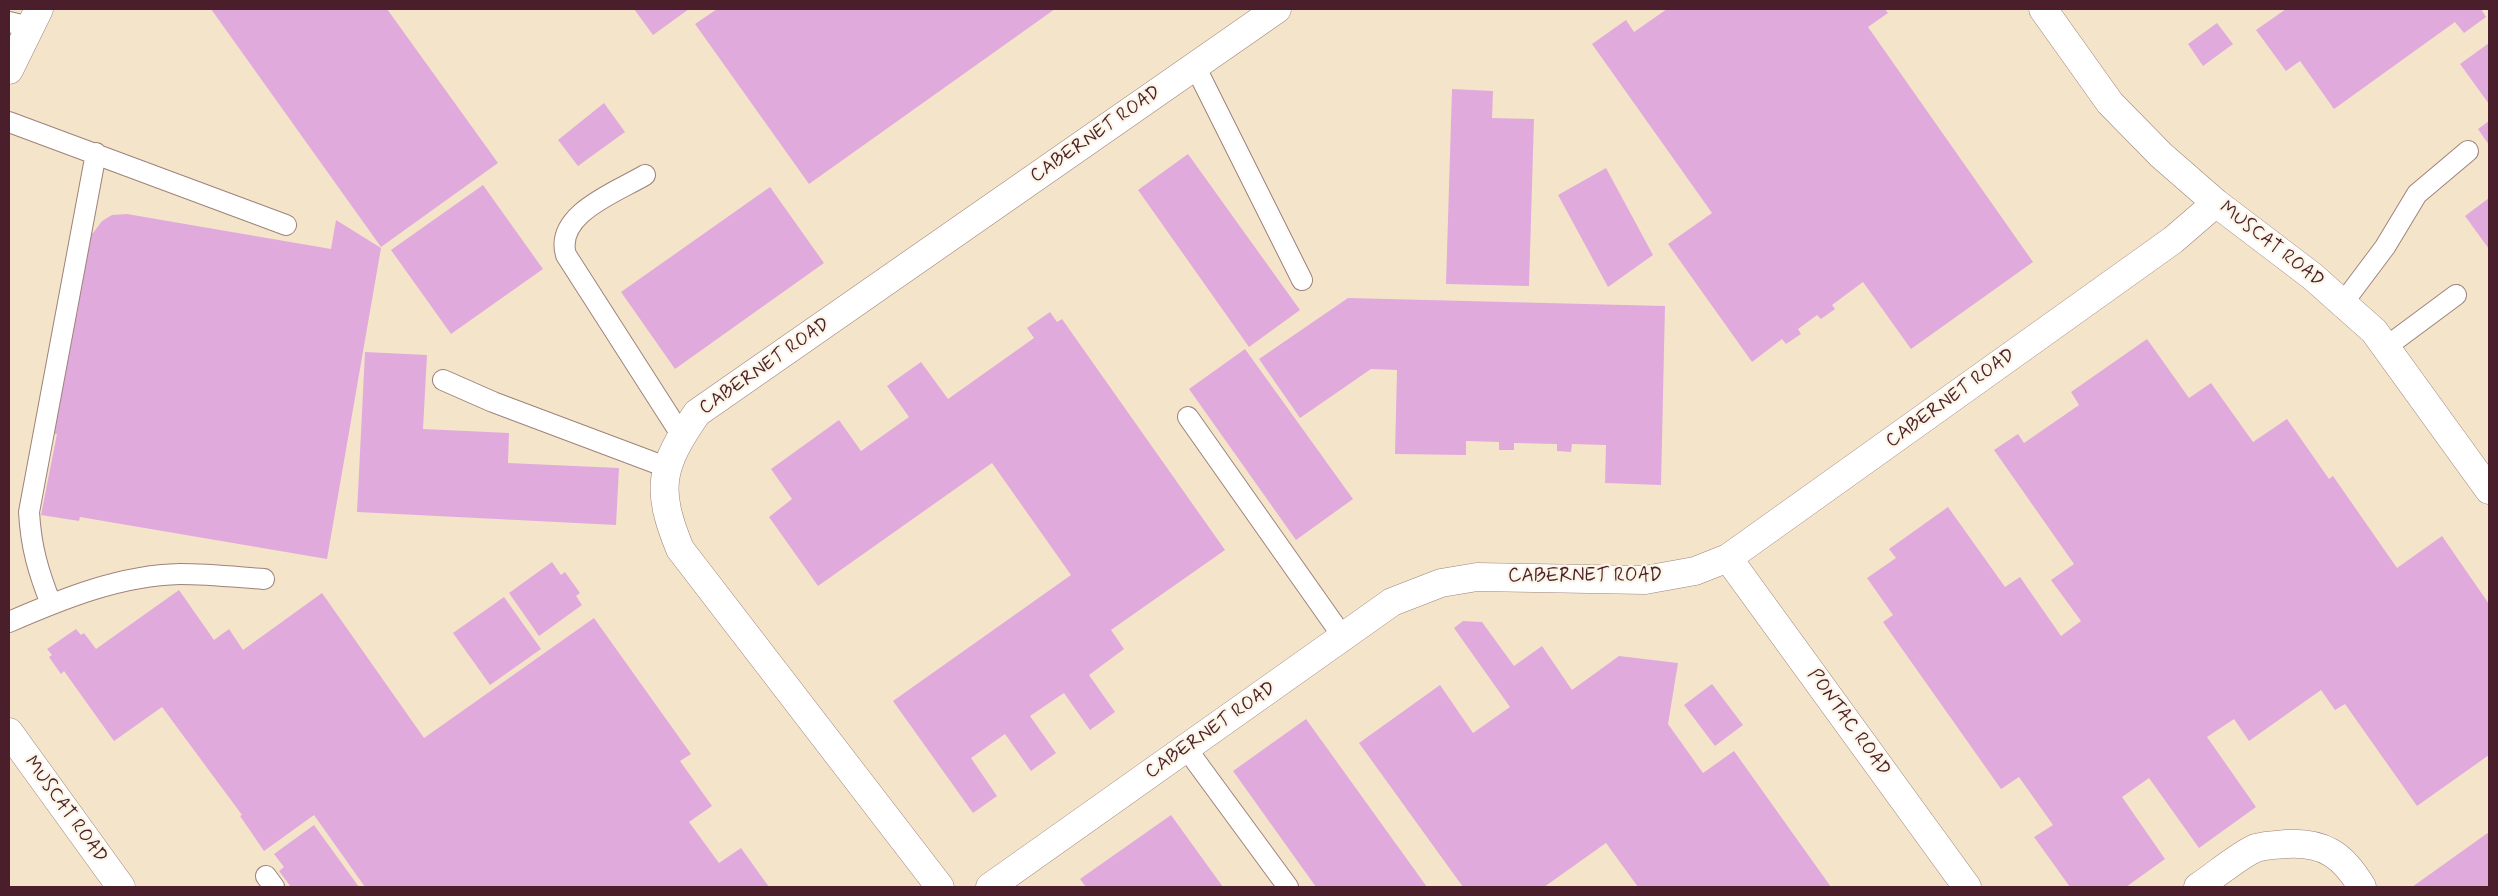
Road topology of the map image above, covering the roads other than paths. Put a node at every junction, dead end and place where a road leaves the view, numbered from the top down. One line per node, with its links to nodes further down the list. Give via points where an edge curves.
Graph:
1 (1277, 9): 4 (street, CABERNET ROAD)
2 (2043, 9): 10 (street, MUSCAT ROAD, via 2110,103 2161,155)
3 (26, 19): 5 (street)
4 (1195, 66): 12 (lane); 18 (street, CABERNET ROAD, via 697,413)
5 (9, 70)
6 (9, 122): 8 (lane)
7 (2468, 152): 14 (lane, via 2417,194)
8 (96, 153): 11 (lane); 23 (lane, via 29,512 33,551)
9 (645, 175): 18 (lane, via 578,214 569,226 563,245 566,255)
10 (2216, 203): 14 (street, MUSCAT ROAD, via 2312,276); 21 (street, CABERNET ROAD, via 2173,240)
11 (286, 226)
12 (1302, 280)
13 (2456, 295): 15 (lane)
14 (2343, 304): 15 (street, MUSCAT ROAD, via 2374,331)
15 (2386, 347): 20 (street, MUSCAT ROAD)
16 (443, 380): 19 (lane)
17 (1188, 417): 25 (lane)
18 (682, 436): 19 (street, CABERNET ROAD)
19 (666, 467): 29 (street, CABERNET ROAD, via 664,492 668,519 680,549)
20 (2489, 490)
21 (1728, 558): 25 (street, CABERNET ROAD, via 1695,571 1645,580 1477,577 1441,583 1392,602); 32 (street, PONTAC ROAD)
22 (264, 579): 23 (lane, via 179,574 100,588)
23 (51, 604): 24 (lane)
24 (9, 622)
25 (1343, 637): 27 (street, CABERNET ROAD)
26 (9, 732): 28 (street, MUSCAT ROAD)
27 (1186, 748): 30 (street, CABERNET ROAD); 31 (lane)
28 (121, 887)
29 (940, 887)
30 (990, 887)
31 (1288, 887)
32 (1968, 887)
33 (2198, 887): 34 (street, via 2254,849 2301,844 2316,845 2336,856 2353,872)
34 (2362, 887)

